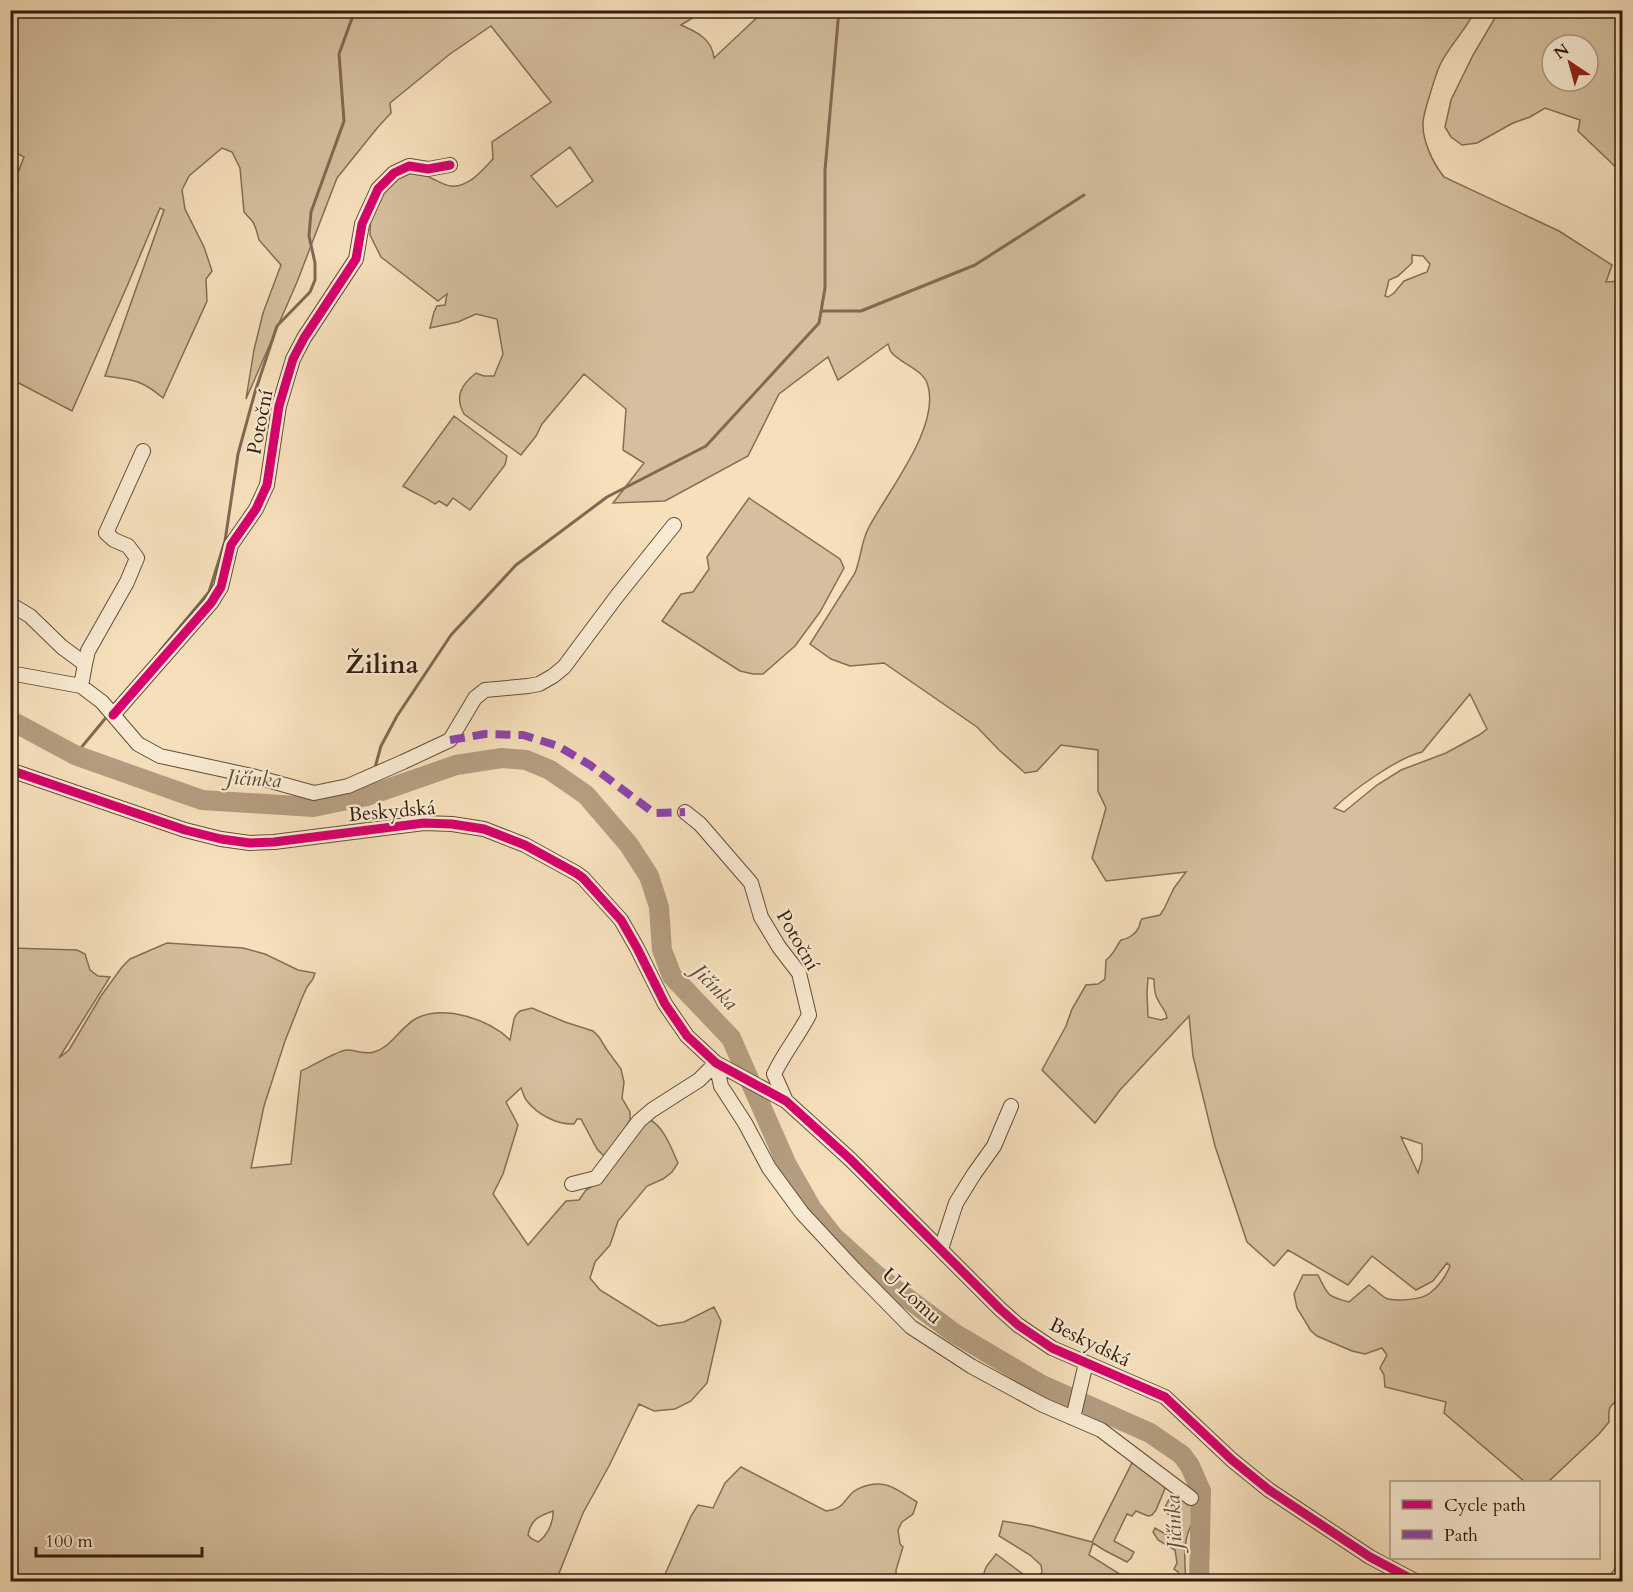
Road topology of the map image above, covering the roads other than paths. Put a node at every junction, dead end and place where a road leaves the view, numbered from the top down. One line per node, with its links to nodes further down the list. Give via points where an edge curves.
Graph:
1 (450, 165): 8 (street, Potoční, via 428,169 409,166 394,173 378,189 362,224 356,259 293,359 279,406 267,485 231,545 221,587 212,603)
2 (143, 451): 5 (street, via 106,533 128,546 137,558 88,651)
3 (674, 525): 8 (street, via 553,676 539,684 485,690 475,698 450,740 348,786 314,793 160,756 138,744)
4 (10, 604): 5 (street)
5 (86, 664): 7 (street)
6 (10, 673): 7 (street)
7 (81, 686): 8 (street)
8 (113, 715)
9 (10, 770): 11 (street, Beskydská, via 221,839 274,842 424,823 484,829 525,845 576,873 602,898 621,920 665,1004 687,1036)
10 (685, 813): 12 (street, Potoční, via 700,824 751,883 761,918 799,973 809,1015 774,1074)
11 (722, 1066): 12 (street, Beskydská); 14 (street, via 639,1121 596,1178); 17 (street, U Lomu, via 721,1086 769,1168 802,1213 911,1327 971,1366)
12 (782, 1098): 15 (street, Beskydská)
13 (1011, 1106): 15 (street, via 994,1146 956,1203)
14 (572, 1184)
15 (941, 1249): 16 (street, Beskydská, via 1018,1324 1052,1348)
16 (1086, 1363): 17 (street); 20 (street, Beskydská, via 1165,1397 1269,1490 1370,1557)
17 (1073, 1418): 18 (street, U Lomu, via 1101,1430)
18 (1191, 1498)
19 (1623, 1572): 21 (street)
20 (1416, 1581)
21 (1614, 1581)

